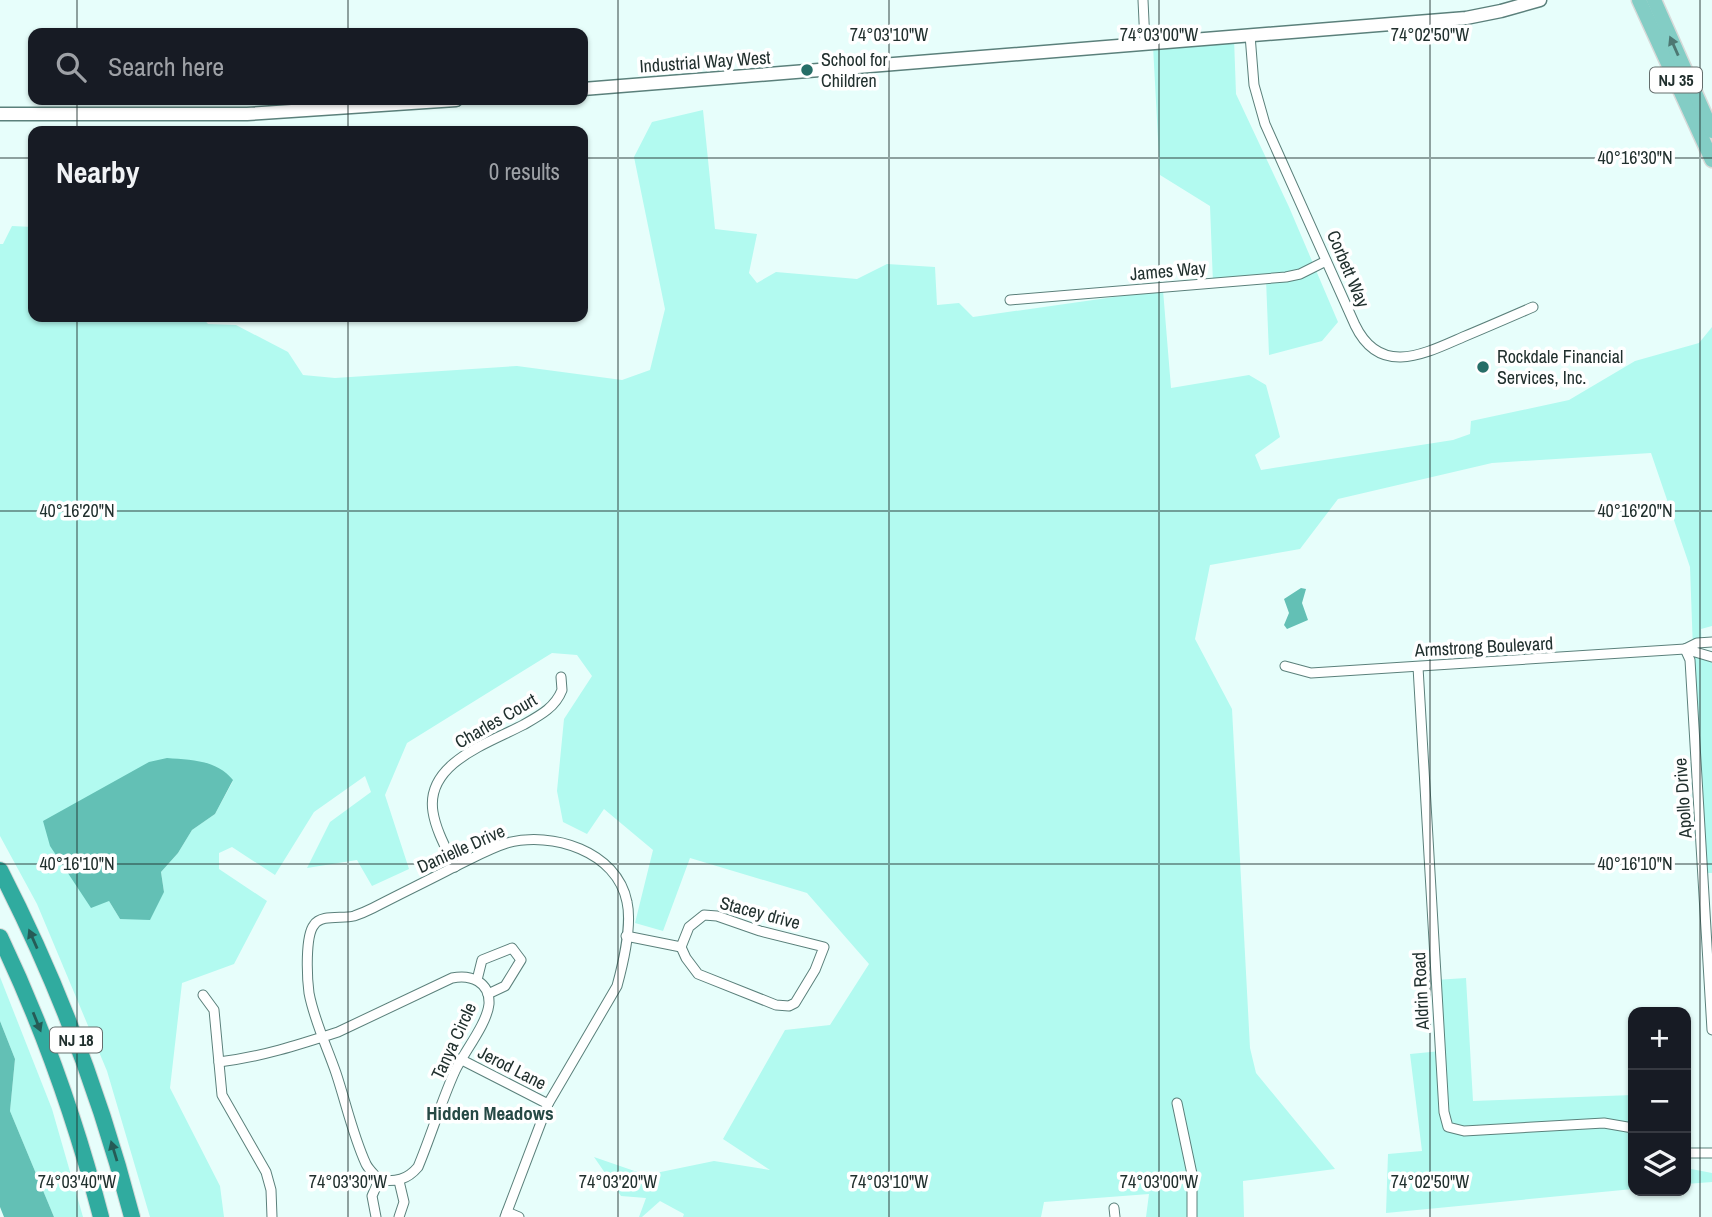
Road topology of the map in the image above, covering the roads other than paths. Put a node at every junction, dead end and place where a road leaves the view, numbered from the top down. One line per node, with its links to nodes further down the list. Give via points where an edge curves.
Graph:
1 (1143, 0): 6 (street)
2 (1540, 0): 5 (street, Industrial Way West, via 1466,18)
3 (1639, 0): 11 (main road, NJ 35)
4 (1654, 0): 10 (main road, NJ 35, one-way to 4)
5 (1250, 35): 6 (street, Industrial Way West); 12 (street, Corbett Way, via 1254,85 1265,124)
6 (1145, 43): 7 (street, Industrial Way West)
7 (588, 89)
8 (381, 105): 9 (street, via 247,114)
9 (0, 114)
10 (1712, 131)
11 (1712, 160)
12 (1326, 261): 13 (street, James Way, via 1286,277); 14 (street, Corbett Way, via 1362,338 1394,357 1423,355)
13 (1010, 300)
14 (1533, 307)
15 (1712, 642): 16 (street, Armstrong Boulevard)
16 (1685, 649): 17 (street, Armstrong Boulevard); 19 (street, Armstrong Boulevard); 29 (street, Apollo Drive, via 1690,660)
17 (1712, 657)
18 (1285, 666): 19 (street, Armstrong Boulevard, via 1311,673)
19 (1418, 667): 35 (street, Aldrin Road, via 1448,1127 1464,1131 1604,1123)
20 (561, 677): 21 (street, Charles Court, via 562,690 550,708 467,755 439,777 433,812)
21 (455, 867): 23 (street, Danielle Drive, via 516,841 550,840 577,848 601,862 621,886 628,907); 30 (street, Danielle Drive, via 361,913 320,919 312,926 307,977)
22 (0, 870): 42 (highway, NJ 18, one-way to 22, via 75,1035)
23 (626, 936): 25 (street); 34 (street, Danielle Drive, via 617,986)
24 (0, 937): 41 (highway, NJ 18, one-way to 41, via 60,1081)
25 (681, 947): 25 (street, Stacey drive, via 698,974 782,1006 795,1003 824,947 713,915 701,917 689,927)
26 (477, 979): 27 (street, Tanya Circle); 27 (street, via 482,960 512,948 521,960 505,986); 30 (street, Tanya Circle, via 452,978)
27 (488, 994): 31 (street, Tanya Circle, via 484,1019)
28 (203, 995): 32 (street, via 214,1010)
29 (1712, 1030)
30 (324, 1037): 32 (street, Tanya Circle, via 264,1055); 38 (street, via 365,1161)
31 (462, 1060): 34 (street, Jerod Lane); 39 (street, Tanya Circle, via 418,1167)
32 (219, 1062): 43 (street, via 225,1103 266,1172)
33 (1177, 1103): 47 (street, via 1192,1174)
34 (548, 1104): 40 (street, Danielle Drive)
35 (1628, 1127)
36 (1691, 1153): 37 (street)
37 (1712, 1153)
38 (379, 1180): 39 (street); 44 (street, via 372,1196)
39 (400, 1181): 45 (street, via 404,1202)
40 (506, 1214): 46 (street)
41 (101, 1217)
42 (132, 1217)
43 (272, 1217)
44 (376, 1217)
45 (399, 1217)
46 (519, 1217)
47 (1192, 1217)

